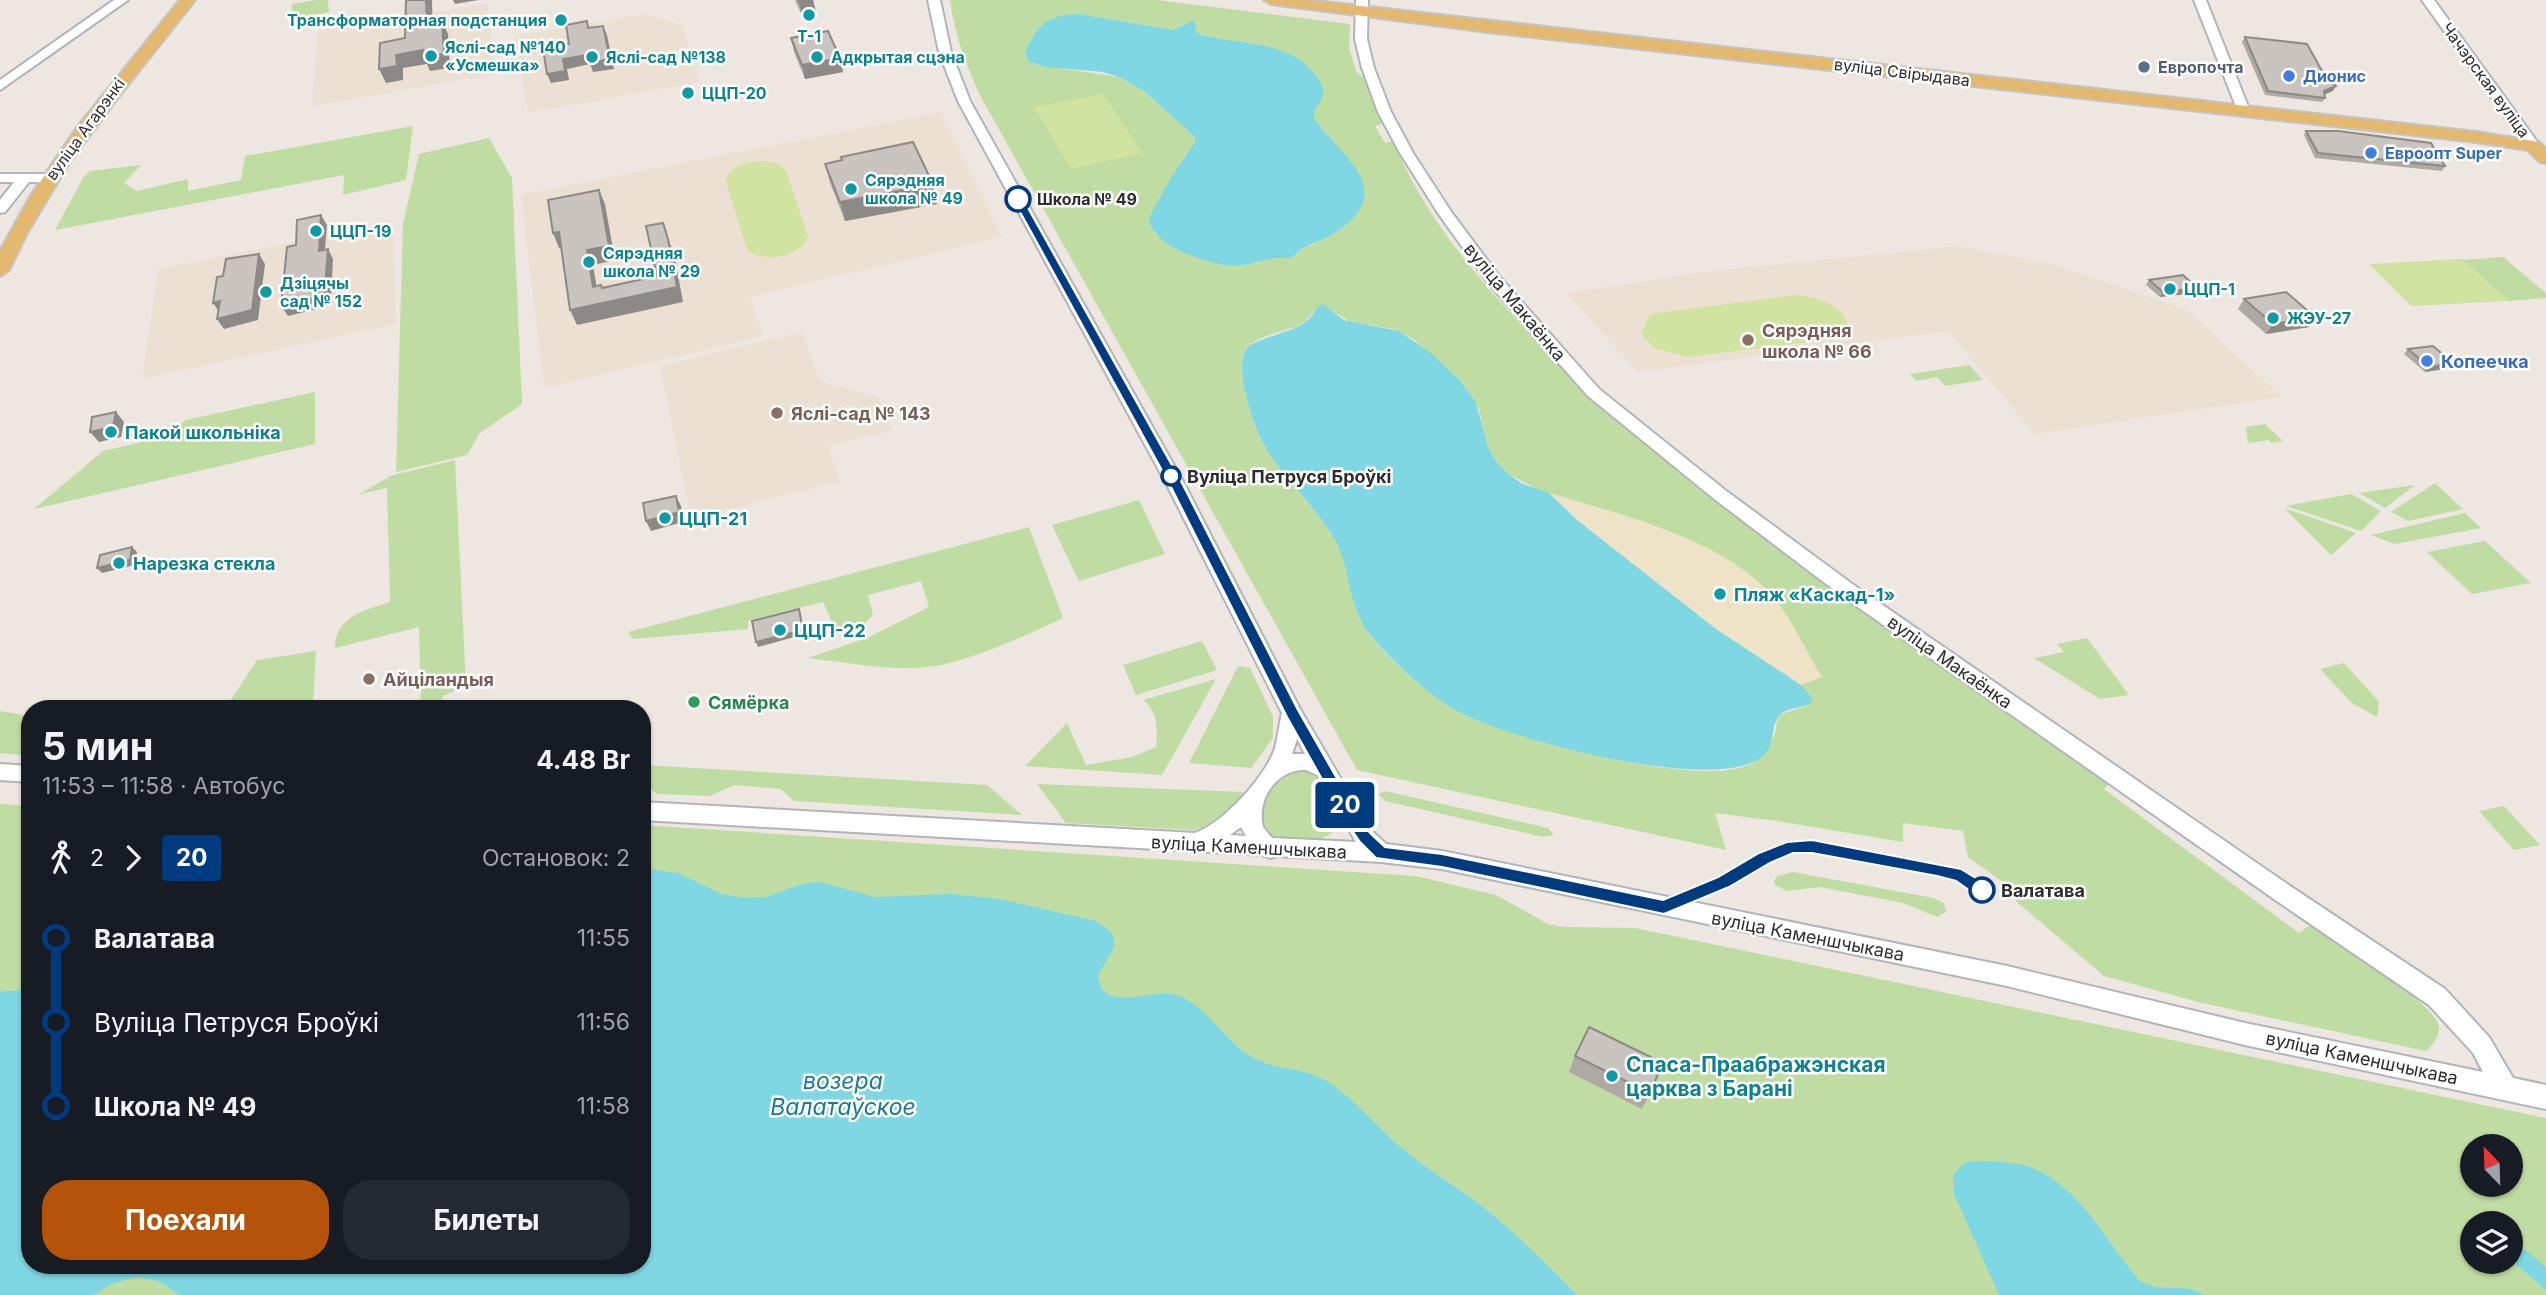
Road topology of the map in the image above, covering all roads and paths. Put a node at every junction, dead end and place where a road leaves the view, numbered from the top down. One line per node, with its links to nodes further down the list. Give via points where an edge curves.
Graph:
1 (122, 0): 8 (street)
2 (188, 0): 14 (main road, вуліца Агарэнкі, via 132,66)
3 (934, 0): 17 (street, via 938,34 964,101 1177,485)
4 (1271, 0): 7 (main road, вуліца Свірыдава)
5 (2200, 0): 9 (street)
6 (2428, 0): 10 (street, Чачэрская вуліца)
7 (1363, 6): 9 (main road, вуліца Свірыдава); 29 (street, вуліца Макаёнка, via 1362,43 1372,78 1388,120 1431,196 1474,256 1587,387 1826,576 2437,997 2481,1045)
8 (0, 86)
9 (2243, 109): 10 (main road, вуліца Свірыдава)
10 (2533, 146): 11 (main road, Чачэрская вуліца)
11 (2546, 158)
12 (0, 178): 13 (street)
13 (24, 178): 14 (street); 15 (street)
14 (49, 178): 16 (main road, вуліца Агарэнкі)
15 (0, 209)
16 (0, 270)
17 (1292, 713): 18 (street); 19 (street, via 1284,751)
18 (1326, 770): 19 (street, via 1303,761); 24 (street)
19 (1273, 771): 22 (street)
20 (0, 772): 21 (street)
21 (21, 773)
22 (1252, 798): 25 (street, via 1216,835); 26 (street, via 1251,829)
23 (651, 812): 25 (street, вуліца Каменшчыкава)
24 (1350, 816): 27 (street, via 1350,832); 28 (street)
25 (1193, 844): 26 (street, вуліца Каменшчыкава)
26 (1270, 849): 27 (street, вуліца Каменшчыкава)
27 (1324, 851): 28 (street, вуліца Каменшчыкава)
28 (1381, 853): 29 (street, вуліца Каменшчыкава, via 1442,860 2007,976 2245,1034)
29 (2505, 1087): 30 (street, вуліца Каменшчыкава)
30 (2546, 1097)

